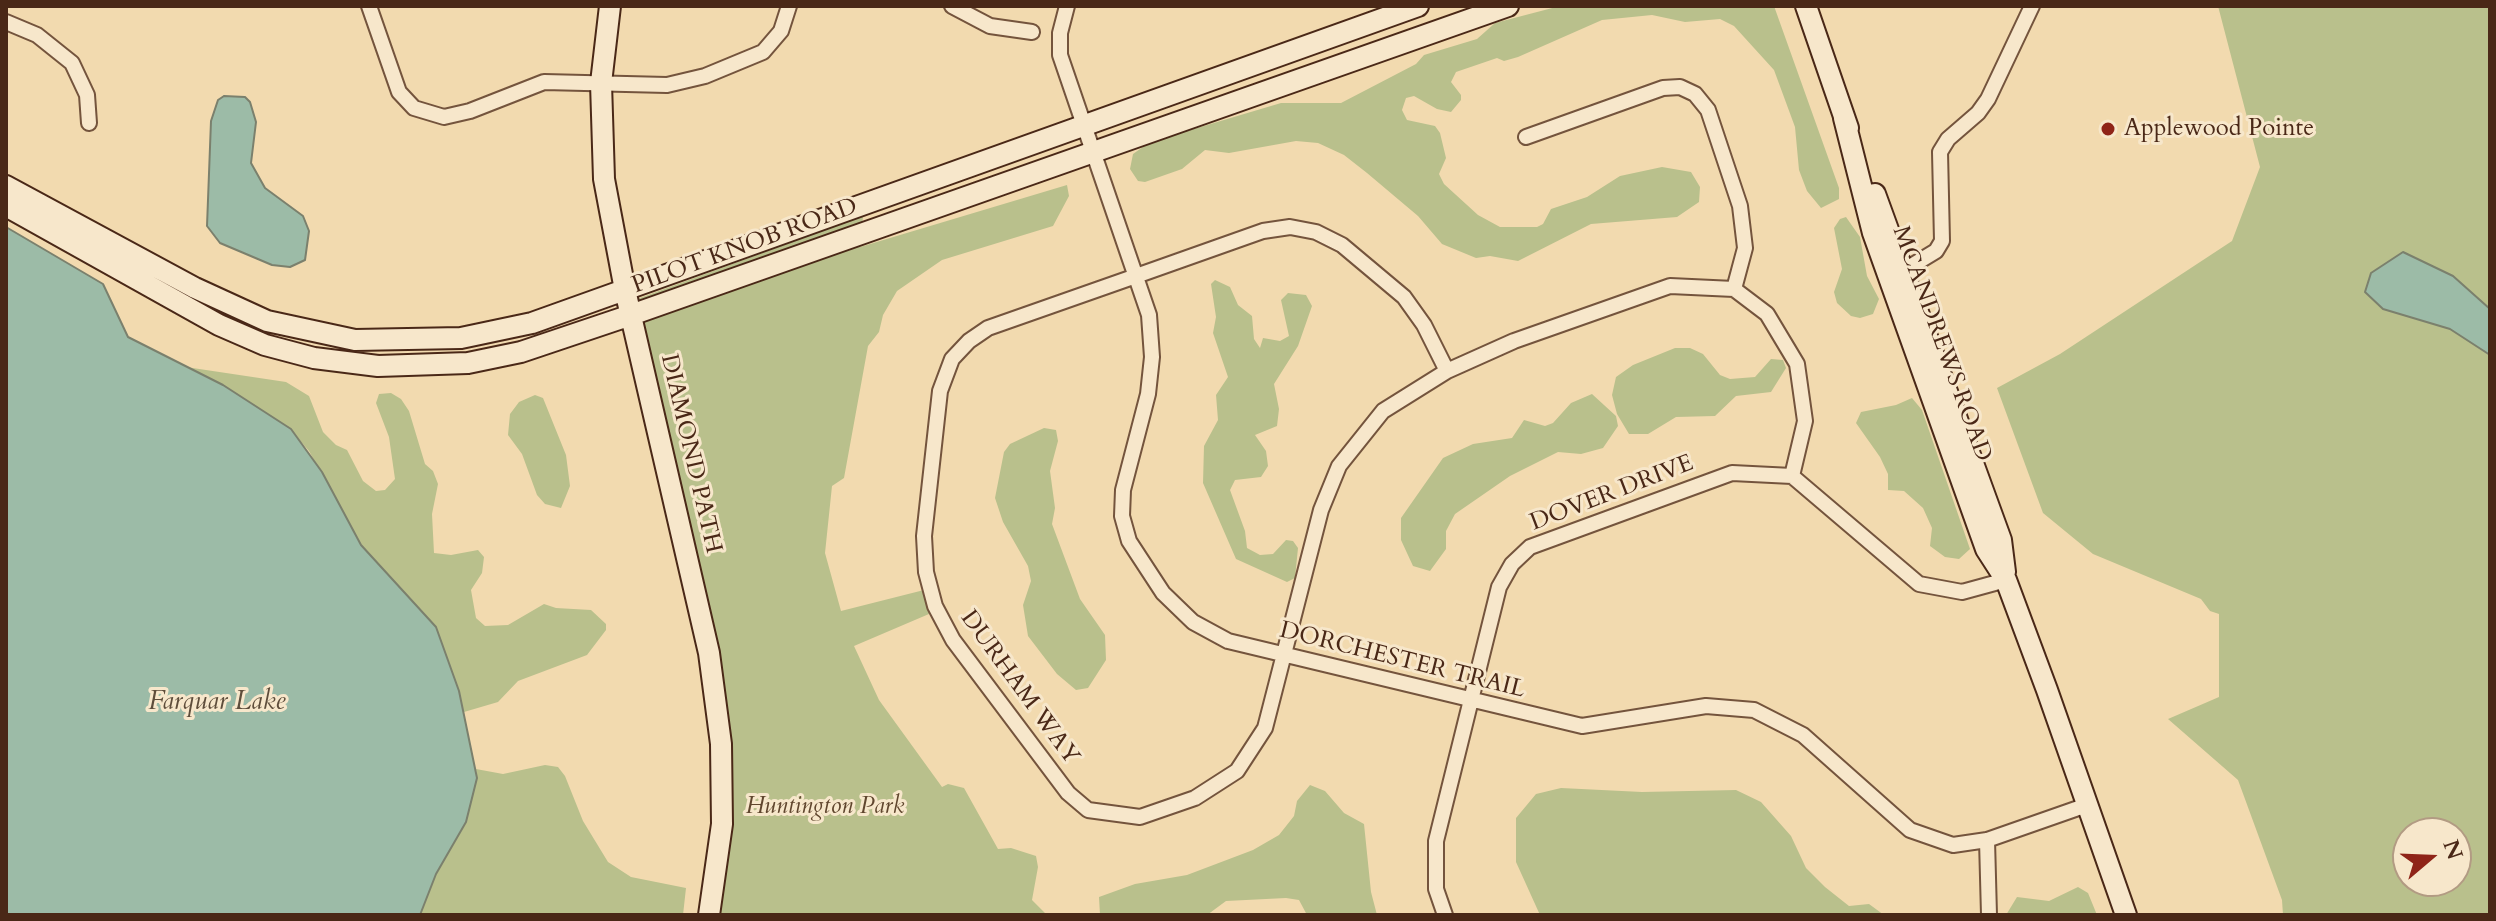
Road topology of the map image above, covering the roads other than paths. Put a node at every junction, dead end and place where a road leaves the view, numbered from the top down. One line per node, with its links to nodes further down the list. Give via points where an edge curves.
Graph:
1 (369, 6): 12 (street, via 399,92 414,108 433,116 454,116 544,82)
2 (610, 6): 12 (main road, DIAMOND PATH)
3 (789, 6): 12 (street, via 777,37 757,56 667,85)
4 (952, 6): 11 (street, via 990,26)
5 (1067, 6): 15 (street, DORCHESTER TRAIL, via 1060,55)
6 (1418, 6): 15 (main road, PILOT KNOB ROAD)
7 (1508, 6): 17 (main road, PILOT KNOB ROAD)
8 (1806, 6): 13 (main road, MCANDREWS ROAD)
9 (2032, 6): 20 (street, via 1988,99 1940,152 1942,241 1936,251)
10 (6, 22): 14 (street, via 37,35 72,63 87,95)
11 (1032, 32)
12 (601, 83): 23 (main road, DIAMOND PATH, via 604,179)
13 (1844, 118): 20 (main road, MCANDREWS ROAD); 27 (main road, MCANDREWS ROAD, via 1873,233 1986,549)
14 (89, 123)
15 (1085, 125): 17 (street, DORCHESTER TRAIL); 23 (main road, PILOT KNOB ROAD)
16 (1526, 137): 22 (street, via 1663,88 1680,87 1695,94 1708,110 1740,206 1745,248)
17 (1095, 153): 21 (street, DORCHESTER TRAIL); 24 (main road, PILOT KNOB ROAD)
18 (6, 186): 23 (main road, PILOT KNOB ROAD, via 237,309 330,336 380,341 461,338 532,323)
19 (6, 206): 24 (main road, PILOT KNOB ROAD, via 219,325 265,345 335,362 392,367 468,363 521,352)
20 (1903, 271): 27 (main road, MCANDREWS ROAD, via 2001,540)
21 (1136, 276): 25 (street, DURHAM WAY, via 1263,231 1290,227 1316,232 1342,245 1404,297); 28 (street, DORCHESTER TRAIL, via 1149,315 1152,357 1123,490 1122,516 1129,541 1163,593 1193,622 1228,641); 28 (street, DURHAM WAY, via 988,328 952,359 940,391 924,536 935,606 953,640 1068,793 1088,810 1140,817 1195,798 1237,771 1265,728)
22 (1734, 289): 25 (street, DURHAM WAY, via 1670,286 1514,341); 26 (street, via 1767,314 1797,364 1805,421)
23 (625, 290): 24 (main road, DIAMOND PATH)
24 (631, 315): 32 (main road, DIAMOND PATH, via 709,653 721,744 722,824)
25 (1447, 371): 28 (street, DURHAM WAY, via 1383,411 1339,466 1321,510)
26 (1792, 476): 27 (street, via 1919,584 1962,592); 29 (street, DOVER DRIVE, via 1732,473 1530,547 1499,587)
27 (2006, 580): 30 (main road, MCANDREWS ROAD)
28 (1285, 656): 29 (street, DORCHESTER TRAIL)
29 (1470, 702): 31 (street, DORCHESTER TRAIL, via 1582,726 1706,706 1754,710 1803,735 1910,830 1953,845); 33 (street, DOVER DRIVE, via 1436,841 1436,889)
30 (2087, 805): 31 (street, DORCHESTER TRAIL); 35 (main road, MCANDREWS ROAD)
31 (1987, 840): 34 (street)
32 (709, 915)
33 (1445, 915)
34 (1989, 915)
35 (2126, 915)

